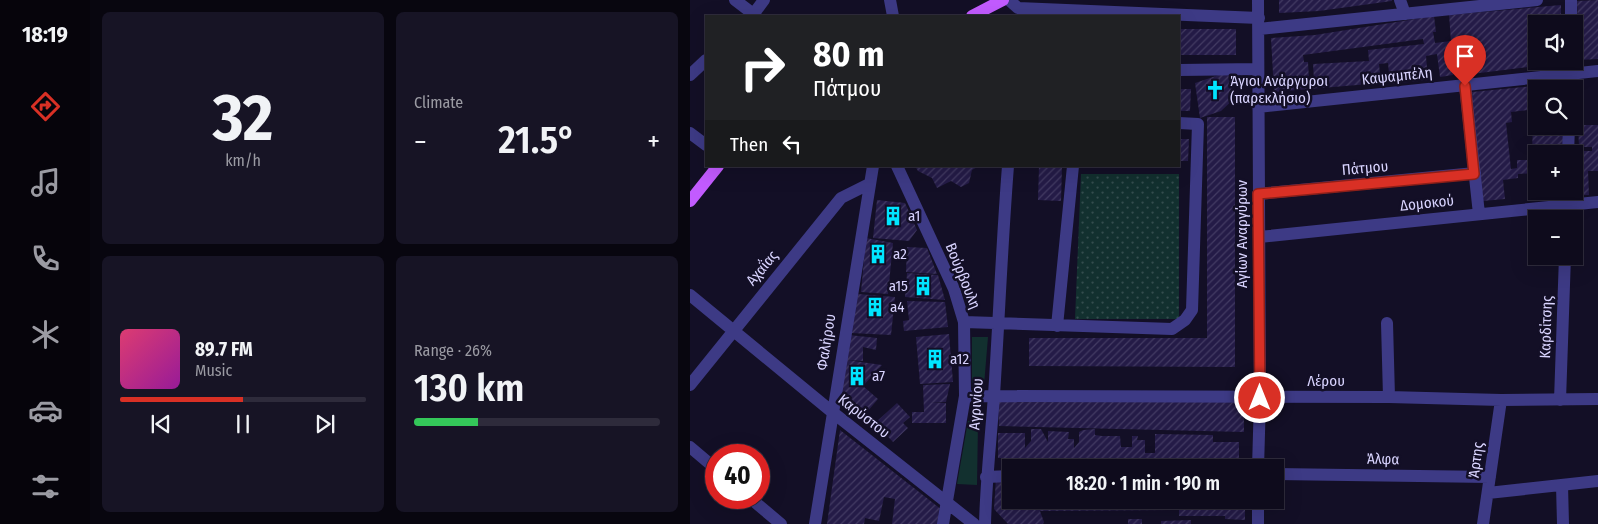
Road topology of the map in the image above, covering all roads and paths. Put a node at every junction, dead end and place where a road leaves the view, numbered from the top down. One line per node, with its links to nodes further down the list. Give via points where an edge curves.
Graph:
1 (735, 0): 11 (street)
2 (764, 0): 12 (street)
3 (890, 0): 13 (street)
4 (1003, 0): 14 (main road)
5 (1258, 0): 18 (street, Αγίων Αναργύρων)
6 (1400, 0): 10 (street)
7 (1537, 0): 10 (street)
8 (1571, 0): 16 (street)
9 (1015, 8): 15 (street)
10 (1405, 14): 18 (street)
11 (753, 15)
12 (755, 15)
13 (893, 15)
14 (974, 15)
15 (1129, 15)
16 (1571, 15)
17 (1180, 18): 18 (street)
18 (1259, 23): 20 (street, Αγίων Αναργύρων)
19 (705, 61): 25 (street)
20 (1258, 69): 22 (street); 27 (street, Αγίων Αναργύρων)
21 (1583, 69): 24 (street, Καψαμπέλη)
22 (1180, 70)
23 (1554, 70): 26 (street, Καψαμπέλη)
24 (1598, 71)
25 (690, 75)
26 (1465, 86): 27 (street, Καψαμπέλη); 36 (street)
27 (1258, 107): 38 (street, Αγίων Αναργύρων)
28 (1180, 123): 51 (street, via 1198,124 1192,310 1172,329)
29 (690, 133): 30 (street)
30 (705, 144)
31 (717, 167): 40 (main road)
32 (873, 167): 37 (street, Φαλήρου)
33 (897, 167): 48 (street, Βούρβουλη, via 954,289)
34 (1008, 167): 50 (street, Αγρινίου)
35 (1073, 167): 51 (street)
36 (1474, 174): 38 (street, Πάτμου); 44 (street)
37 (869, 184): 52 (street, Αχαΐας, via 841,198); 61 (street, Φαλήρου)
38 (1258, 194): 45 (street, Αγίων Αναργύρων)
39 (1567, 200): 42 (street)
40 (690, 201)
41 (1598, 202): 42 (street, Δομοκού)
42 (1567, 205): 43 (street); 44 (street, Δομοκού)
43 (1567, 210)
44 (1479, 214): 45 (street, Δομοκού)
45 (1259, 237): 57 (street, Αγίων Αναργύρων)
46 (1565, 265): 60 (street, Καρδίτσης)
47 (690, 294): 52 (street, Καρύστου)
48 (964, 322): 50 (street); 55 (street, Βούρβουλη)
49 (1388, 323): 56 (street)
50 (996, 324): 51 (street); 54 (street, Αγρινίου)
51 (1057, 326)
52 (733, 330): 53 (street, Αχαΐας); 61 (street, Καρύστου)
53 (690, 385)
54 (994, 395): 55 (street, Λέρου); 57 (street, Λέρου); 68 (street, Αγρινίου)
55 (965, 396): 72 (street, Βούρβουλη)
56 (1389, 397): 57 (street, Λέρου); 59 (street, Λέρου)
57 (1260, 398): 63 (street, Αγίων Αναργύρων)
58 (1598, 399): 60 (street, Λέρου)
59 (1501, 400): 60 (street, Λέρου); 67 (street, Άρτης)
60 (1560, 400)
61 (832, 411): 72 (street, Καρύστου); 76 (street, Φαλήρου)
62 (690, 447): 64 (street)
63 (1258, 459)
64 (705, 460)
65 (1284, 474): 67 (street, Άλφα)
66 (1002, 476): 68 (street)
67 (1490, 476): 71 (street, Άρτης)
68 (986, 477): 79 (street, Αγρινίου)
69 (1598, 481): 70 (street)
70 (1562, 485): 71 (street); 82 (street)
71 (1488, 493): 81 (street, Άρτης)
72 (947, 501): 77 (street, Βούρβουλη); 78 (street, Καρύστου)
73 (763, 509): 75 (street)
74 (1258, 509): 80 (street)
75 (781, 524)
76 (815, 524)
77 (943, 524)
78 (974, 524)
79 (985, 524)
80 (1258, 524)
81 (1483, 524)
82 (1563, 524)

